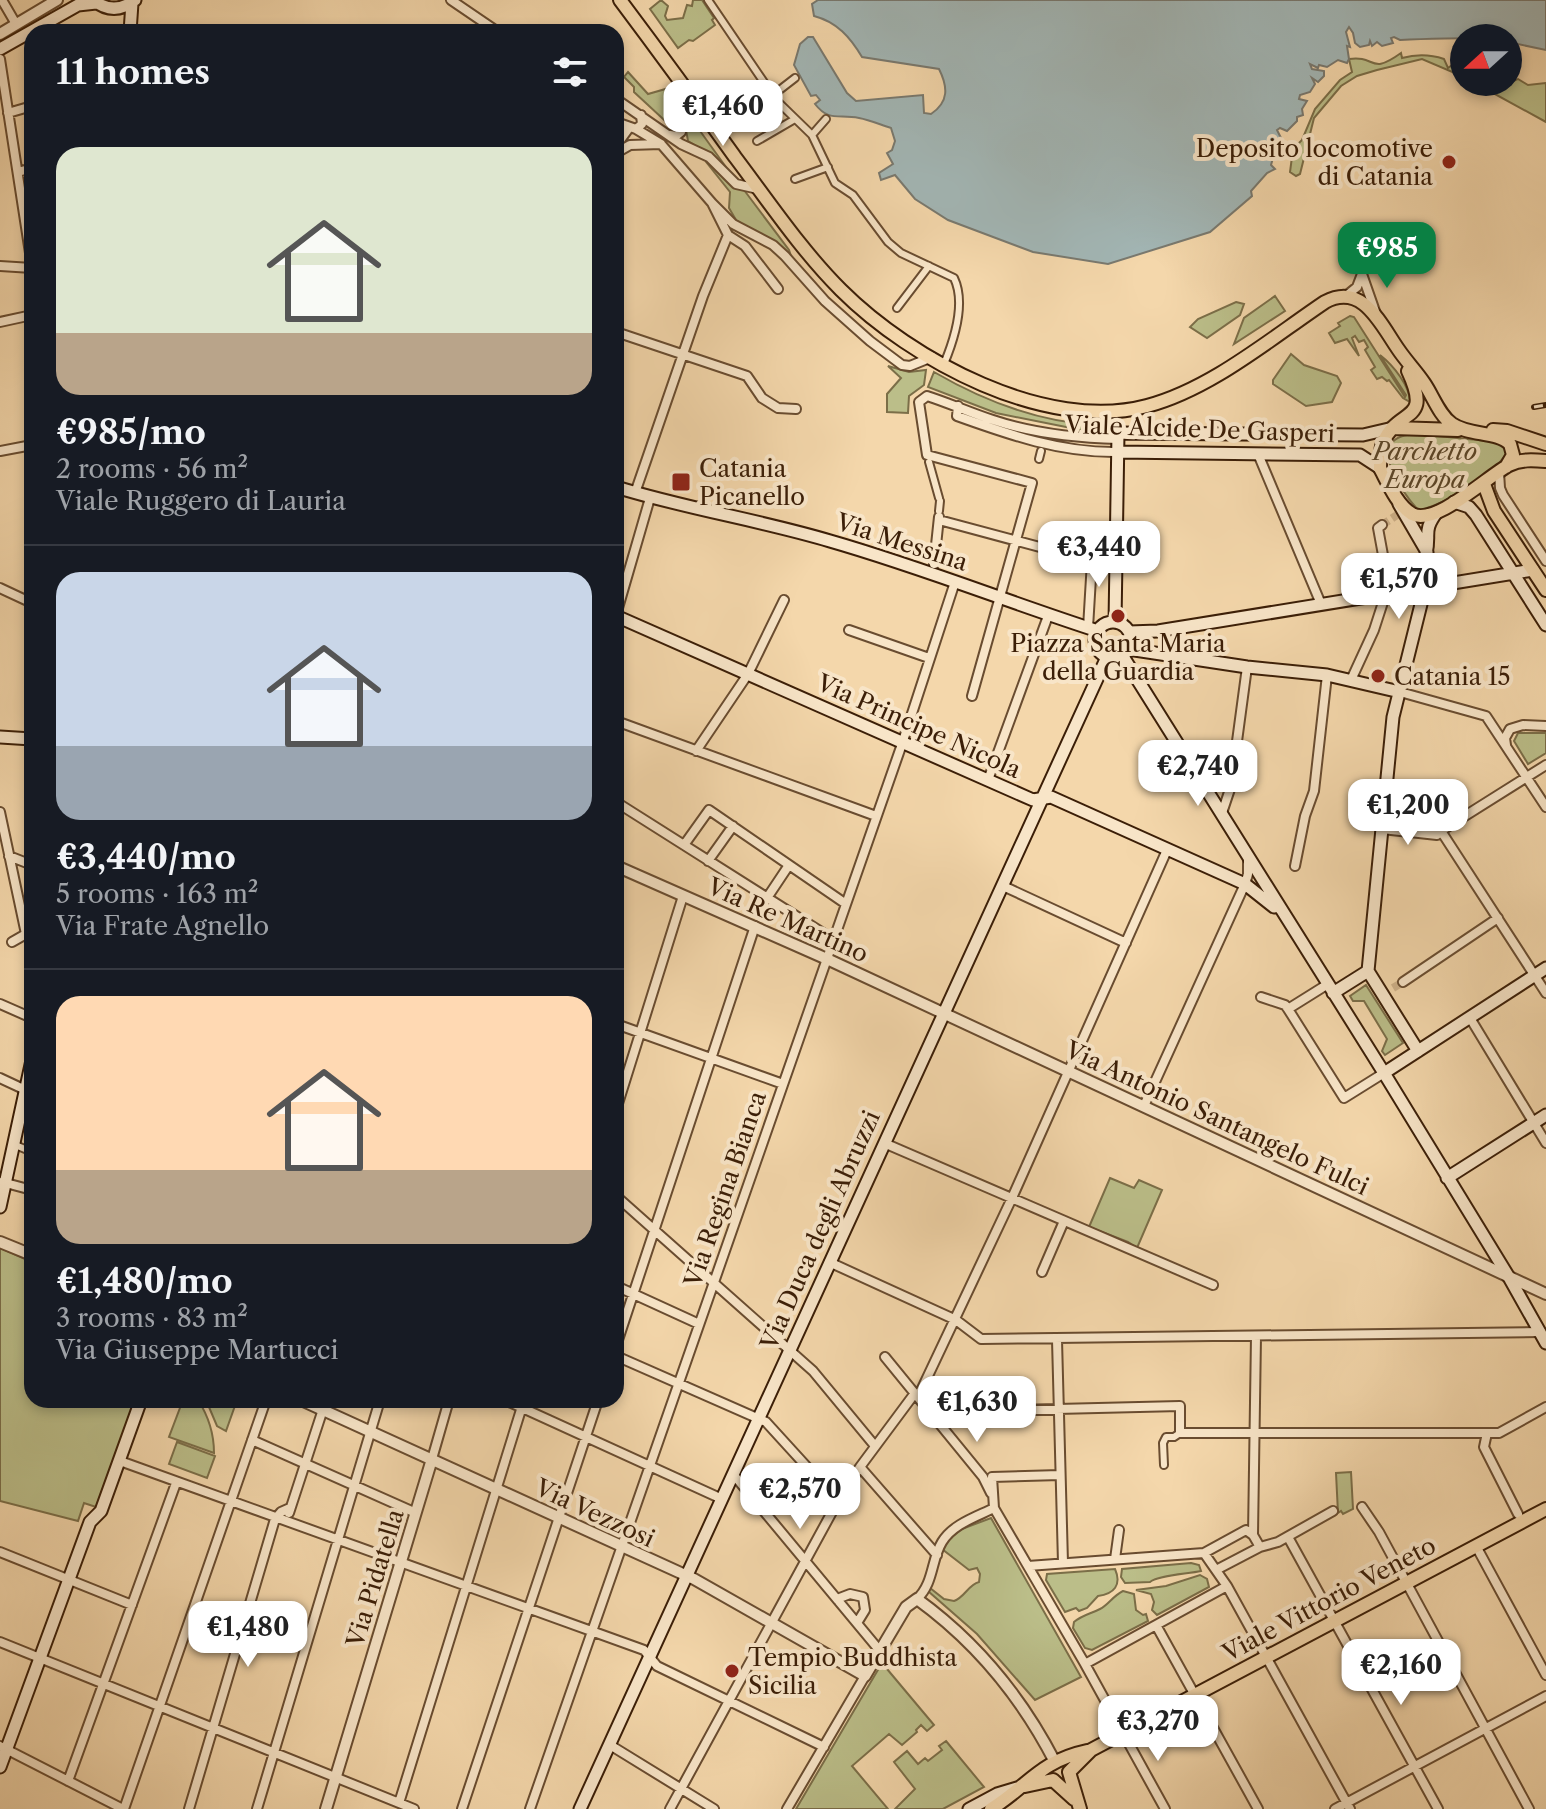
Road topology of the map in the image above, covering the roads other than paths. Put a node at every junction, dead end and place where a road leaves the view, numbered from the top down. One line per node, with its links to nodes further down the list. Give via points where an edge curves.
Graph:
1 (2, 0): 9 (street)
2 (57, 0): 9 (street)
3 (451, 0): 13 (street)
4 (620, 0): 19 (main road)
5 (708, 0): 20 (street)
6 (134, 1): 8 (main road); 12 (main road)
7 (94, 2): 8 (main road); 10 (main road)
8 (111, 9): 11 (main road)
9 (16, 24): 14 (street)
10 (41, 24)
11 (122, 24)
12 (129, 24)
13 (478, 24)
14 (0, 34)
15 (24, 35): 16 (main road)
16 (0, 49)
17 (0, 62): 23 (street)
18 (795, 78): 20 (street)
19 (687, 90): 29 (street, via 681,132); 39 (main road)
20 (773, 95): 25 (street)
21 (624, 103): 24 (street)
22 (24, 108): 23 (street)
23 (8, 113): 37 (street)
24 (641, 115): 28 (street, via 642,124); 29 (street)
25 (795, 119): 30 (street); 32 (street)
26 (826, 119): 30 (street)
27 (624, 125): 28 (street)
28 (632, 128): 31 (street); 33 (street)
29 (670, 135): 39 (street, via 709,157 736,184)
30 (812, 135): 35 (street)
31 (624, 137)
32 (757, 141)
33 (661, 144): 34 (street); 40 (street)
34 (624, 148)
35 (828, 167): 38 (street); 46 (street, via 835,183 853,195 888,242)
36 (24, 170): 37 (street)
37 (18, 172): 41 (street)
38 (795, 179)
39 (759, 189): 43 (main road)
40 (712, 203): 42 (street); 45 (street, via 733,224 773,245)
41 (24, 213)
42 (728, 235): 48 (street, via 745,246); 56 (street)
43 (808, 254): 45 (street); 57 (main road, via 866,312)
44 (0, 266): 47 (street)
45 (795, 266): 57 (street, via 825,301 902,365)
46 (929, 266): 50 (street); 57 (street, via 954,278 958,290 955,336)
47 (24, 267)
48 (778, 289)
49 (1346, 296): 52 (main road, via 1361,301); 52 (street, via 1362,274); 57 (main road, via 1332,298 1185,392 1126,410 1044,406)
50 (897, 308)
51 (24, 317): 53 (street)
52 (1377, 318): 55 (main road)
53 (0, 322)
54 (624, 335): 56 (street)
55 (1400, 353): 60 (main road, via 1418,400 1413,412); 61 (main road, via 1448,421)
56 (684, 355): 59 (street, via 747,376 762,398 778,408); 75 (street)
57 (938, 360)
58 (958, 406): 63 (street, Viale Alcide De Gasperi, via 1016,426 1090,438); 67 (street, Viale Alcide De Gasperi, via 957,416 1043,445); 69 (street, Viale Alcide De Gasperi, via 927,396 919,402)
59 (796, 409)
60 (1393, 428): 61 (main road); 62 (main road, Viale Alcide De Gasperi, via 1350,435); 71 (main road, via 1382,445)
61 (1462, 430): 64 (main road, via 1507,431); 72 (main road, via 1506,440 1513,455)
62 (1254, 434): 63 (main road, Viale Alcide De Gasperi); 68 (main road)
63 (1118, 436): 67 (main road)
64 (1546, 444)
65 (24, 446): 66 (street)
66 (0, 451)
67 (1118, 452): 68 (main road, Viale Alcide De Gasperi); 86 (main road)
68 (1256, 454): 71 (main road, Viale Alcide De Gasperi, via 1360,455); 101 (street)
69 (928, 459): 81 (street); 84 (street, via 1033,479)
70 (1546, 461): 72 (main road)
71 (1380, 468): 76 (main road)
72 (1502, 470): 73 (main road); 89 (street, via 1500,488)
73 (1484, 484): 78 (main road); 82 (main road)
74 (624, 490): 75 (main road, Via Messina)
75 (635, 493): 77 (main road, Via Messina)
76 (1396, 496): 80 (main road, via 1414,515); 85 (main road, via 1399,513)
77 (650, 498): 91 (main road, Via Messina, via 827,540); 93 (street)
78 (1454, 502): 79 (main road); 80 (main road)
79 (1472, 511): 82 (street); 90 (main road)
80 (1437, 512): 85 (main road, via 1426,529)
81 (939, 515): 84 (street); 88 (street)
82 (1497, 515): 89 (main road)
83 (1382, 525): 97 (street, via 1378,528)
84 (1016, 542): 87 (street); 99 (street)
85 (1427, 552): 94 (main road); 95 (main road)
86 (1117, 559): 87 (street); 104 (main road)
87 (1089, 560): 106 (street)
88 (934, 564)
89 (1542, 566): 90 (main road); 96 (main road)
90 (1513, 574): 94 (main road); 105 (main road)
91 (955, 582): 99 (main road, Via Messina); 111 (street, Via Regina Bianca)
92 (0, 588): 98 (street)
93 (624, 588)
94 (1425, 588): 95 (main road); 116 (main road)
95 (1411, 590): 97 (main road)
96 (1546, 590)
97 (1388, 593): 101 (main road); 115 (street)
98 (24, 599)
99 (1001, 599): 102 (main road, Via Messina); 117 (street)
100 (784, 600): 113 (street)
101 (1321, 604): 108 (main road)
102 (1048, 616): 106 (main road, Via Messina); 126 (street)
103 (624, 620): 113 (main road, Via Principe Nicola)
104 (1115, 622): 106 (main road); 108 (main road)
105 (1546, 625)
106 (1088, 628): 110 (main road)
107 (849, 630): 111 (street)
108 (1129, 632): 109 (main road)
109 (1125, 652): 110 (main road); 112 (main road); 133 (main road)
110 (1107, 657): 129 (main road, Via Duca degli Abruzzi)
111 (929, 658): 122 (street, Via Regina Bianca)
112 (1247, 667): 114 (main road); 133 (street, via 1231,786)
113 (748, 674): 122 (main road, Via Principe Nicola); 124 (street)
114 (1327, 675): 115 (main road); 145 (street, via 1314,791)
115 (1351, 680): 116 (main road)
116 (1400, 692): 123 (street, via 1486,716); 128 (main road)
117 (972, 696)
118 (624, 724): 124 (street)
119 (1546, 726): 123 (street, via 1510,729)
120 (0, 737): 121 (main road)
121 (24, 738)
122 (902, 744): 126 (main road, Via Principe Nicola); 134 (street, Via Regina Bianca)
123 (1506, 745): 127 (street)
124 (696, 751): 134 (street)
125 (1546, 765): 127 (street)
126 (988, 780): 129 (main road, Via Principe Nicola)
127 (1526, 781): 131 (street); 137 (street, via 1453,823)
128 (1386, 788): 136 (main road); 137 (street, via 1414,793)
129 (1042, 799): 139 (main road, Via Principe Nicola, via 1051,797); 148 (main road, Via Duca degli Abruzzi)
130 (624, 807): 138 (street)
131 (1546, 807)
132 (0, 812): 141 (street)
133 (1222, 813): 140 (main road)
134 (876, 816): 151 (street, Via Regina Bianca)
135 (733, 826): 138 (street, via 709,810); 142 (street); 144 (street)
136 (1382, 829): 137 (street); 161 (main road)
137 (1444, 835): 153 (street)
138 (684, 845): 142 (street)
139 (1167, 850): 147 (main road, Via Principe Nicola); 159 (street)
140 (1247, 855): 147 (street); 152 (main road)
141 (4, 857): 143 (street); 154 (street)
142 (708, 861): 150 (street)
143 (24, 863)
144 (789, 865): 150 (street); 151 (street)
145 (1295, 866)
146 (624, 870): 149 (street, Via Re Martino)
147 (1245, 884): 152 (main road, Via Principe Nicola); 183 (street)
148 (1003, 886): 159 (street); 170 (main road, Via Duca degli Abruzzi)
149 (683, 896): 155 (street, Via Re Martino); 174 (street)
150 (767, 898): 157 (street)
151 (846, 904): 157 (street, Via Regina Bianca)
152 (1286, 918): 165 (main road)
153 (1498, 918): 163 (street); 164 (street)
154 (24, 919)
155 (755, 926): 160 (street, Via Re Martino); 176 (street)
156 (24, 936): 158 (street)
157 (834, 940): 160 (street, Via Regina Bianca)
158 (12, 942)
159 (1126, 943): 177 (street)
160 (827, 959): 170 (street, Via Re Martino); 180 (street, Via Regina Bianca)
161 (1368, 967): 165 (main road); 175 (main road)
162 (1546, 968): 163 (main road)
163 (1535, 976): 166 (street); 172 (main road)
164 (1403, 982)
165 (1328, 985): 169 (street); 178 (main road)
166 (1546, 993)
167 (1261, 997): 169 (street)
168 (0, 1004): 171 (street)
169 (1288, 1009): 178 (street, via 1344,1098)
170 (942, 1013): 177 (street, Via Antonio Santangelo Fulci); 187 (main road, Via Duca degli Abruzzi)
171 (24, 1014)
172 (1470, 1018): 175 (main road); 186 (street)
173 (624, 1027): 174 (street)
174 (641, 1033): 176 (street); 181 (street)
175 (1420, 1047): 178 (main road)
176 (711, 1058): 180 (street); 198 (street)
177 (1069, 1071): 183 (street, Via Antonio Santangelo Fulci); 194 (street)
178 (1384, 1073): 191 (main road)
179 (0, 1078): 182 (street)
180 (783, 1084): 206 (street, Via Regina Bianca)
181 (624, 1085)
182 (24, 1089)
183 (1144, 1106): 203 (street, Via Antonio Santangelo Fulci)
184 (24, 1108): 189 (main road)
185 (1546, 1115): 186 (main road)
186 (1533, 1123): 188 (street); 191 (main road)
187 (884, 1143): 194 (street); 202 (main road, Via Duca degli Abruzzi)
188 (1546, 1143)
189 (13, 1144): 190 (street); 192 (main road)
190 (24, 1149)
191 (1447, 1178): 201 (main road)
192 (3, 1183): 193 (street); 196 (main road)
193 (24, 1188)
194 (1012, 1198): 197 (street); 211 (street)
195 (624, 1203): 198 (street)
196 (0, 1207)
197 (1064, 1221): 204 (street); 207 (street)
198 (654, 1230): 206 (street); 209 (street)
199 (0, 1242): 200 (street)
200 (24, 1252)
201 (1496, 1258): 203 (street); 205 (main road)
202 (829, 1262): 211 (street); 218 (main road, Via Duca degli Abruzzi)
203 (1485, 1265): 205 (street, Via Antonio Santangelo Fulci)
204 (1042, 1272)
205 (1510, 1279): 210 (street, Via Antonio Santangelo Fulci); 214 (main road)
206 (714, 1283): 213 (street, Via Regina Bianca); 218 (street)
207 (1213, 1285)
208 (624, 1290): 209 (street)
209 (633, 1294): 212 (street); 213 (street)
210 (1546, 1294)
211 (956, 1320): 216 (street, via 981,1339); 222 (street)
212 (624, 1322)
213 (699, 1324): 221 (street, Via Regina Bianca)
214 (1543, 1332): 215 (street); 217 (main road)
215 (1256, 1336): 216 (street); 238 (street)
216 (1057, 1340): 233 (street)
217 (1546, 1343)
218 (789, 1352): 235 (main road, Via Duca degli Abruzzi); 242 (street, via 813,1371)
219 (885, 1357): 222 (street)
220 (624, 1360): 221 (street)
221 (678, 1384): 235 (street); 246 (street, Via Regina Bianca)
222 (917, 1395): 234 (street); 242 (street)
223 (1546, 1407): 239 (street, via 1499,1433)
224 (138, 1408): 244 (main road)
225 (263, 1408): 241 (street)
226 (324, 1408): 245 (street)
227 (330, 1408): 236 (street, Via Vezzosi)
228 (377, 1408): 236 (street)
229 (447, 1408): 243 (street, Via Pidatella)
230 (521, 1408): 253 (street)
231 (530, 1408): 240 (street)
232 (595, 1408): 240 (street)
233 (1057, 1409): 234 (street); 237 (street, via 1180,1406); 250 (street)
234 (930, 1412): 254 (street)
235 (759, 1419): 249 (main road, Via Duca degli Abruzzi); 256 (street)
236 (370, 1431): 243 (street, Via Vezzosi); 252 (street)
237 (1180, 1433): 238 (street); 247 (street, via 1166,1437)
238 (1255, 1433): 239 (street); 269 (street)
239 (1487, 1433): 264 (street, via 1484,1447)
240 (586, 1437): 246 (street); 265 (street)
241 (252, 1440): 245 (street); 257 (street)
242 (875, 1446): 248 (street)
243 (432, 1459): 253 (street, Via Vezzosi); 263 (street, Via Pidatella)
244 (120, 1461): 251 (street); 285 (main road)
245 (306, 1464): 252 (street); 259 (street)
246 (650, 1465): 255 (street); 273 (street, Via Regina Bianca)
247 (1164, 1465)
248 (860, 1467): 256 (street); 277 (street)
249 (733, 1474): 255 (main road, Via Duca degli Abruzzi); 280 (street)
250 (1060, 1475): 254 (street, via 992,1477); 278 (street)
251 (176, 1483): 257 (street); 291 (street)
252 (354, 1485): 263 (street); 271 (street)
253 (496, 1489): 265 (street, Via Vezzosi); 288 (street)
254 (993, 1497): 260 (street)
255 (722, 1499): 284 (main road, Via Duca degli Abruzzi)
256 (838, 1501): 280 (street)
257 (230, 1503): 266 (street); 310 (street)
258 (1362, 1507): 286 (street)
259 (290, 1508): 266 (street); 267 (street)
260 (994, 1508): 277 (street, via 951,1531); 282 (street)
261 (1546, 1509): 272 (main road, Viale Vittorio Veneto)
262 (1333, 1511): 270 (street)
263 (416, 1513): 281 (street, Via Pidatella)
264 (1518, 1514)
265 (559, 1518): 273 (street, Via Vezzosi); 292 (street)
266 (275, 1519): 267 (street); 312 (street)
267 (286, 1523): 271 (street)
268 (1119, 1530): 279 (street)
269 (1253, 1535): 274 (street); 276 (street, via 1246,1530)
270 (1290, 1540): 274 (street); 293 (street)
271 (338, 1541): 281 (street); 318 (street)
272 (1476, 1546): 286 (main road, Viale Vittorio Veneto); 304 (street)
273 (622, 1547): 284 (street, Via Vezzosi); 297 (street, Via Regina Bianca)
274 (1260, 1547): 283 (street)
275 (0, 1552): 285 (street)
276 (1204, 1553): 279 (street); 283 (street)
277 (937, 1555): 289 (street)
278 (1062, 1559): 279 (street); 282 (street)
279 (1115, 1559)
280 (806, 1562): 290 (street); 294 (street)
281 (401, 1564): 288 (street); 322 (street, Via Pidatella)
282 (1028, 1566): 303 (street)
283 (1216, 1570): 287 (street)
284 (687, 1577): 294 (street, Via Vezzosi); 300 (main road, Via Duca degli Abruzzi)
285 (69, 1580): 291 (street); 302 (main road)
286 (1406, 1583): 293 (main road, Viale Vittorio Veneto); 311 (street)
287 (1227, 1586): 296 (street); 301 (street)
288 (465, 1587): 292 (street); 326 (street)
289 (917, 1599): 299 (street, via 906,1607); 319 (street, via 986,1661)
290 (840, 1602): 295 (street); 295 (street, via 853,1594 864,1599)
291 (132, 1605): 306 (street)
292 (530, 1609): 297 (street); 334 (street)
293 (1335, 1621): 301 (main road, Viale Vittorio Veneto); 320 (street)
294 (772, 1623): 305 (street, Via Vezzosi); 309 (street)
295 (860, 1627): 299 (street)
296 (1158, 1628): 303 (street); 307 (street)
297 (593, 1632): 300 (street, via 644,1650); 335 (street, Via Regina Bianca)
298 (0, 1642): 302 (street)
299 (880, 1651): 305 (street)
300 (650, 1657): 309 (street, via 657,1666); 314 (main road, Via Duca degli Abruzzi)
301 (1266, 1657): 307 (main road, Viale Vittorio Veneto); 328 (street)
302 (40, 1659): 306 (street); 316 (main road)
303 (1085, 1664): 313 (street)
304 (1546, 1675)
305 (865, 1676): 315 (street)
306 (103, 1685): 310 (street); 323 (street)
307 (1195, 1695): 313 (main road, Viale Vittorio Veneto); 343 (street)
308 (1546, 1696): 311 (street)
309 (729, 1701): 315 (street); 324 (street)
310 (159, 1707): 312 (street); 329 (street)
311 (1485, 1728): 320 (street); 346 (street)
312 (213, 1729): 318 (street); 330 (street)
313 (1123, 1733): 317 (main road, Viale Vittorio Veneto); 342 (street)
314 (610, 1745): 324 (street); 336 (main road, Via Duca degli Abruzzi)
315 (824, 1747): 339 (street)
316 (3, 1748): 321 (main road); 323 (street)
317 (1091, 1750): 319 (main road); 327 (main road, via 1069,1772)
318 (274, 1753): 322 (street); 331 (street)
319 (1061, 1758): 325 (main road)
320 (1415, 1766): 328 (street); 345 (street)
321 (0, 1767)
322 (336, 1778): 326 (street); 332 (street, Via Pidatella)
323 (68, 1781): 329 (street)
324 (681, 1788): 337 (street); 338 (street)
325 (1018, 1788): 327 (main road, via 1053,1780); 340 (main road); 341 (main road)
326 (399, 1803): 333 (street)
327 (1077, 1804)
328 (1348, 1806): 344 (street)
329 (124, 1809)
330 (189, 1809)
331 (257, 1809)
332 (326, 1809)
333 (414, 1809)
334 (462, 1809)
335 (530, 1809)
336 (580, 1809)
337 (670, 1809)
338 (714, 1809)
339 (787, 1809)
340 (969, 1809)
341 (991, 1809)
342 (1165, 1809)
343 (1258, 1809)
344 (1335, 1809)
345 (1438, 1809)
346 (1529, 1809)

